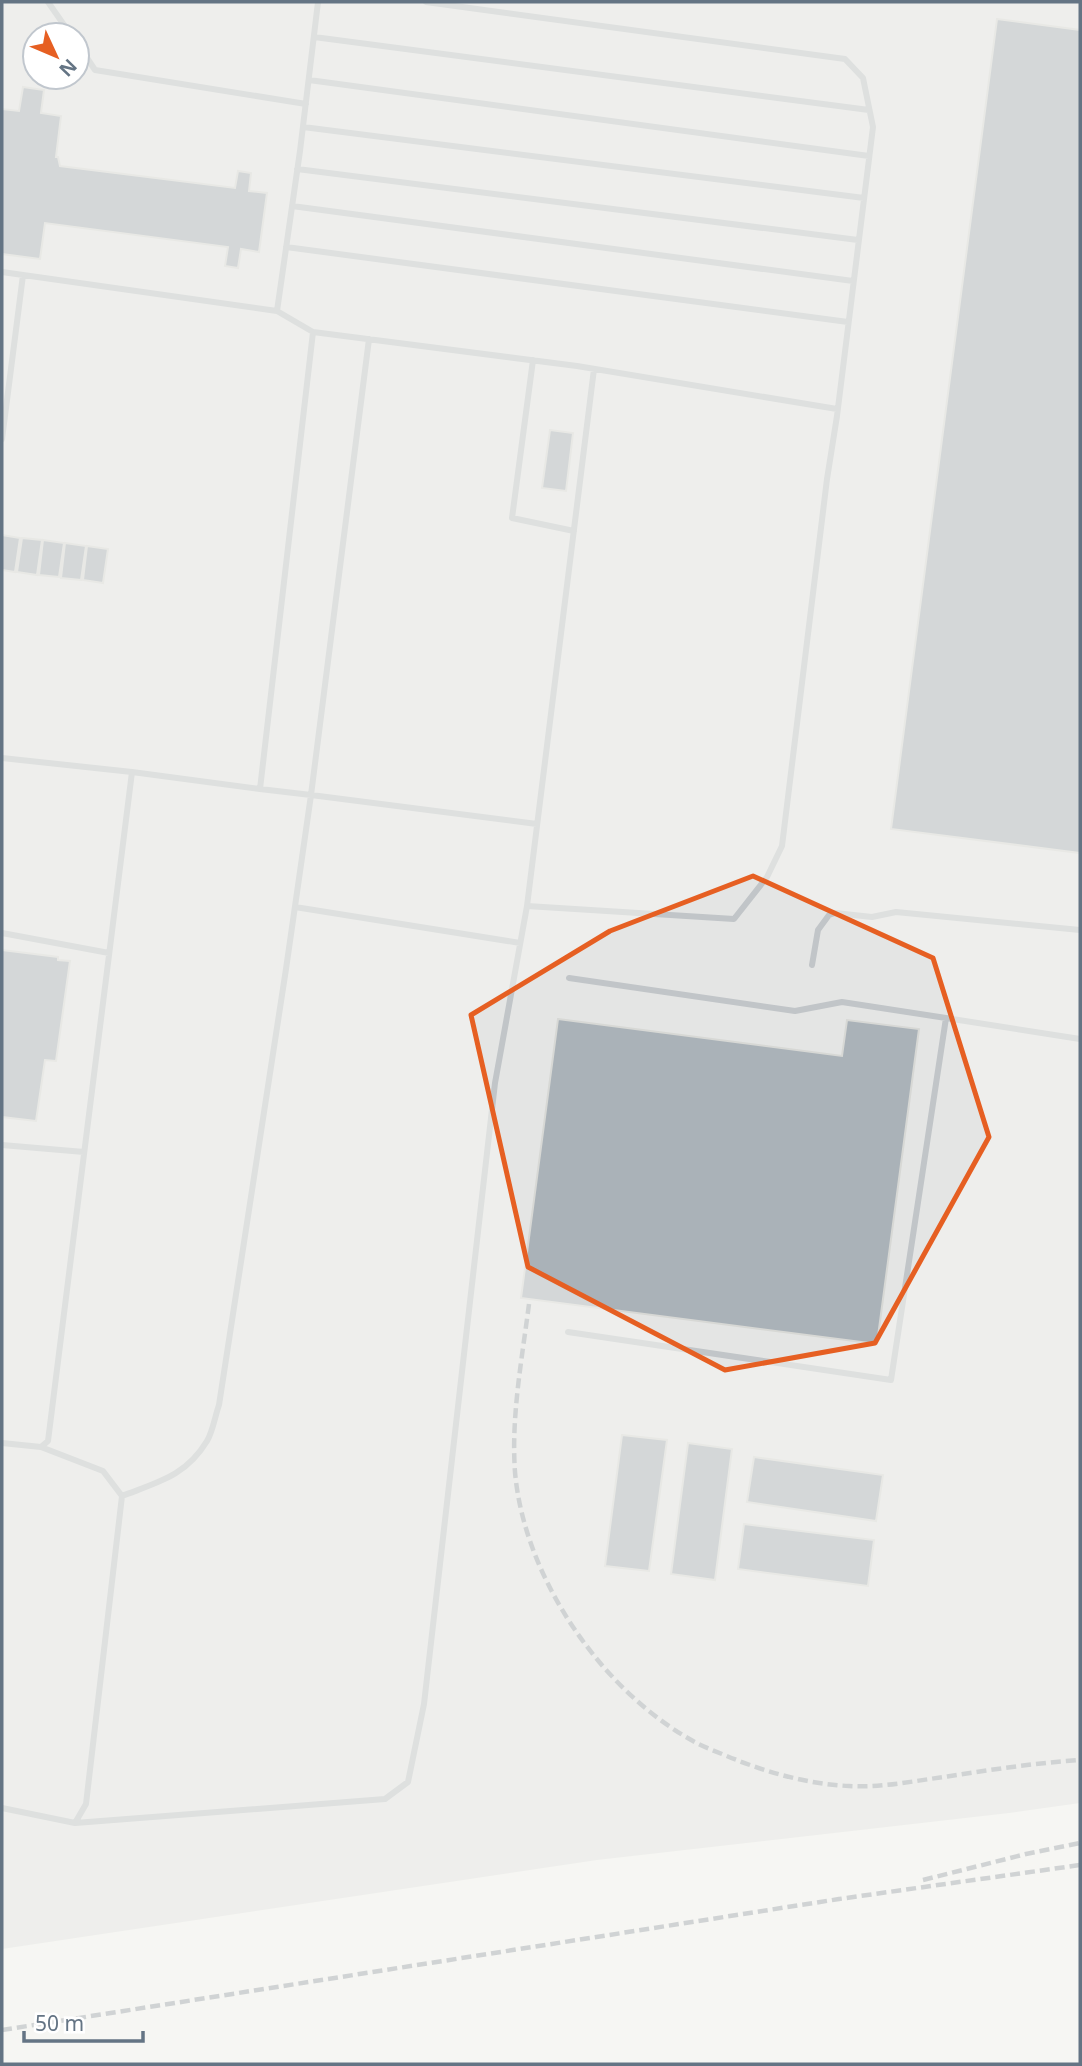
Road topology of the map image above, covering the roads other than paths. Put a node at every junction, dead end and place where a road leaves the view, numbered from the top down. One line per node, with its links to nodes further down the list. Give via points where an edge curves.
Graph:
1 (48, 2): 4 (lane)
2 (318, 2): 5 (lane)
3 (426, 2): 9 (lane, via 845,59 863,78)
4 (61, 21)
5 (314, 37): 7 (lane); 9 (lane)
6 (91, 64): 8 (lane, via 95,70)
7 (309, 80): 8 (lane); 11 (lane)
8 (306, 104): 10 (lane)
9 (869, 110): 11 (lane, via 873,127)
10 (303, 127): 12 (lane); 13 (lane)
11 (869, 156): 13 (lane)
12 (297, 169): 14 (lane); 15 (lane)
13 (863, 198): 15 (lane)
14 (292, 206): 16 (lane); 19 (lane)
15 (858, 240): 19 (lane)
16 (286, 247): 20 (lane); 21 (lane)
17 (2, 272): 18 (lane)
18 (23, 275): 20 (lane); 27 (lane)
19 (853, 281): 21 (lane)
20 (277, 311): 22 (lane)
21 (848, 322): 26 (lane)
22 (313, 331): 23 (lane); 32 (lane)
23 (369, 339): 24 (lane); 33 (lane)
24 (533, 360): 25 (lane); 29 (lane, via 512,518)
25 (594, 369): 26 (lane); 29 (lane)
26 (838, 409): 35 (lane, via 782,846 767,877 734,919)
27 (3, 418): 28 (lane)
28 (2, 439)
29 (574, 531): 34 (lane)
30 (2, 758): 31 (lane)
31 (132, 772): 32 (lane); 40 (lane)
32 (260, 789): 33 (lane)
33 (311, 795): 34 (lane); 36 (lane)
34 (537, 824): 35 (lane)
35 (527, 906): 39 (lane)
36 (295, 907): 39 (lane); 50 (lane, via 219,1405 208,1440 188,1466)
37 (1080, 930): 41 (lane, via 896,912 872,917 835,912 818,930)
38 (2, 933): 40 (lane)
39 (520, 943): 52 (lane, via 495,1083 424,1704 408,1782 385,1799)
40 (109, 953): 46 (lane)
41 (812, 965)
42 (569, 978): 43 (lane, via 795,1011 842,1002)
43 (946, 1018): 44 (lane); 47 (lane, via 891,1380)
44 (1080, 1039)
45 (2, 1145): 46 (lane)
46 (84, 1152): 49 (lane, via 48,1441)
47 (568, 1332)
48 (2, 1443): 49 (lane)
49 (41, 1447): 50 (lane, via 103,1471)
50 (122, 1496): 52 (lane, via 86,1804)
51 (2, 1808): 52 (lane)
52 (75, 1824)

